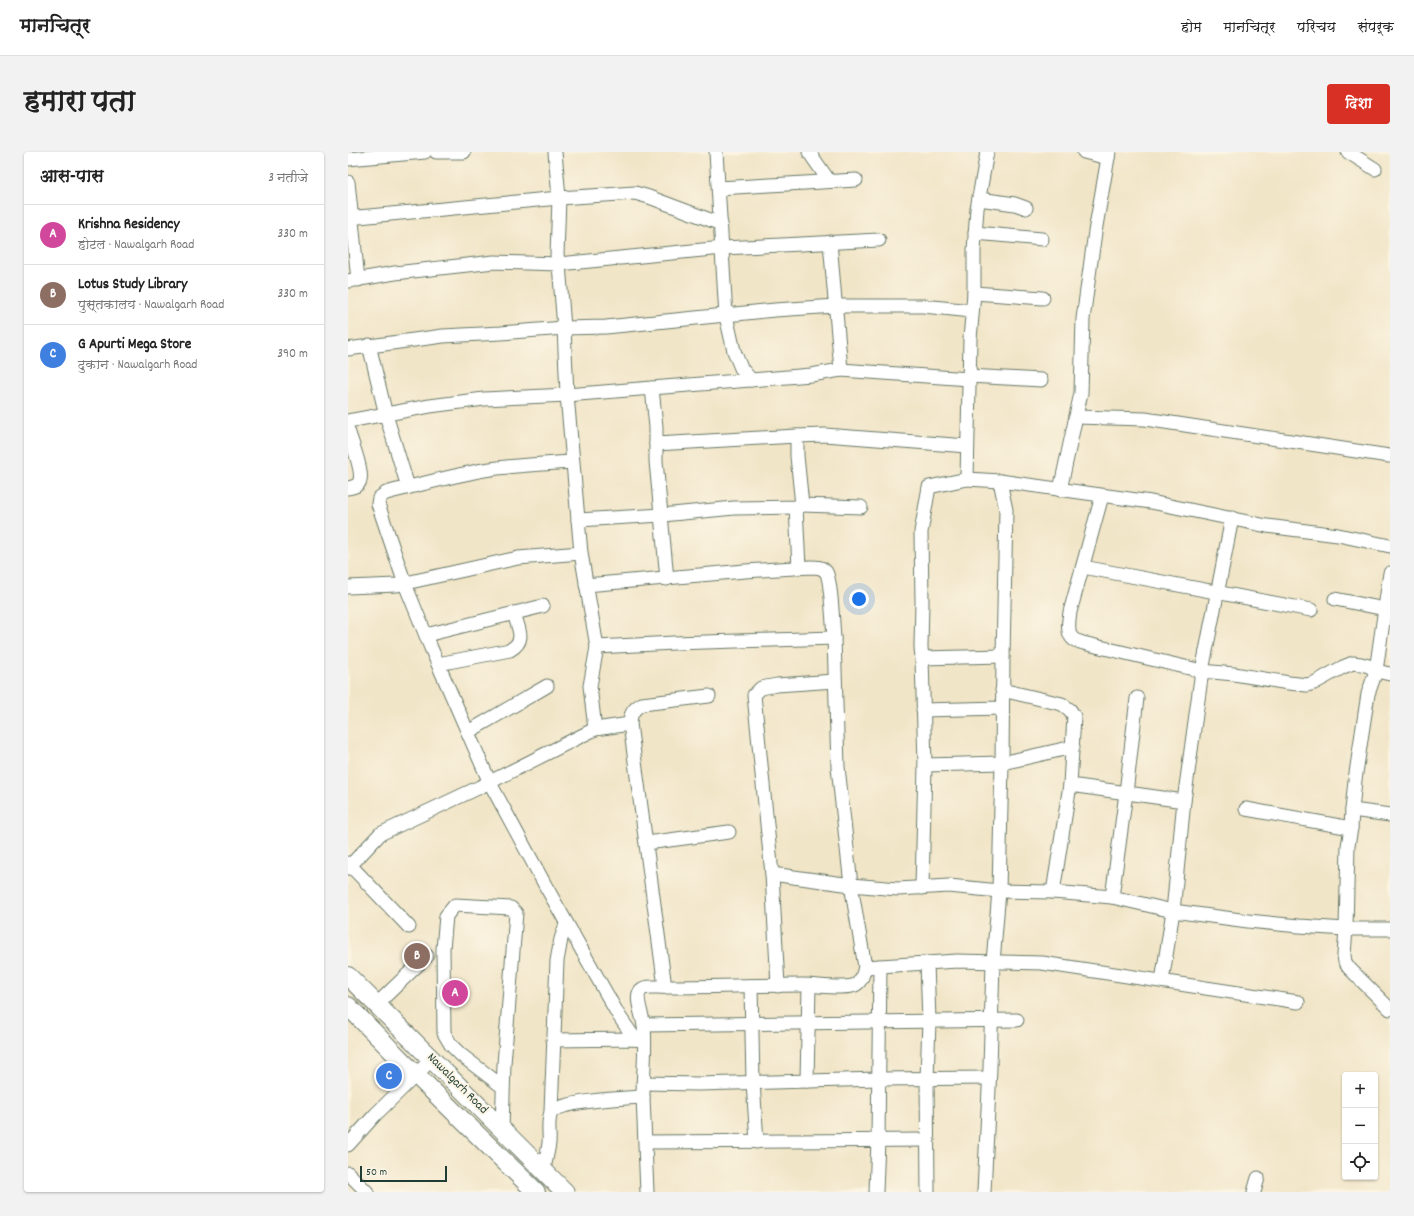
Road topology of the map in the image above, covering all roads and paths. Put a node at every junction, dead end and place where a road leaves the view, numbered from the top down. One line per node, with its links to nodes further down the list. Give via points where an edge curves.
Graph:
1 (425, 152): 11 (street)
2 (436, 152): 3 (street)
3 (464, 152)
4 (555, 152): 17 (street)
5 (716, 152): 16 (street)
6 (809, 152): 14 (street)
7 (987, 152): 18 (street)
8 (1084, 152): 10 (street)
9 (1348, 152): 12 (street)
10 (1108, 155): 44 (street, via 1083,319 1081,393)
11 (348, 159)
12 (1375, 169)
13 (856, 180): 14 (street)
14 (828, 181): 16 (street)
15 (348, 182): 20 (street)
16 (719, 188): 21 (street)
17 (559, 198): 20 (street); 21 (street, via 635,193); 27 (street)
18 (979, 199): 19 (street); 22 (street)
19 (1026, 208)
20 (350, 218): 28 (street)
21 (721, 224): 26 (street)
22 (975, 233): 23 (street); 29 (street)
23 (1042, 239)
24 (879, 240): 25 (street)
25 (830, 242): 26 (street); 31 (street)
26 (723, 248): 27 (street); 33 (street)
27 (559, 264): 28 (street, via 494,262); 34 (street)
28 (353, 280)
29 (974, 293): 30 (street); 32 (street)
30 (1043, 298)
31 (836, 306): 32 (street, via 923,306); 33 (street); 37 (street)
32 (972, 311): 38 (street)
33 (726, 316): 34 (street, via 606,327); 39 (street, via 734,351 741,368)
34 (564, 328): 35 (street, via 443,336); 42 (street)
35 (369, 346): 36 (street); 43 (street)
36 (348, 349)
37 (841, 370): 38 (street); 39 (street)
38 (969, 378): 40 (street); 49 (street)
39 (751, 380): 41 (street)
40 (1041, 380)
41 (652, 388): 42 (street); 48 (street)
42 (567, 395): 43 (street, via 484,399); 51 (street)
43 (386, 415): 45 (street); 54 (street)
44 (1076, 417): 50 (street, via 1145,419); 56 (street)
45 (348, 421)
46 (348, 430): 55 (street, via 361,473 360,481 355,487)
47 (797, 436): 48 (street); 49 (street, via 825,435); 58 (street)
48 (656, 444): 60 (street)
49 (967, 446): 52 (street)
50 (1389, 456)
51 (572, 462): 54 (street, via 485,470); 62 (street)
52 (967, 479): 53 (street); 82 (street, via 929,487 921,532)
53 (1000, 481): 56 (street); 81 (street, via 1006,510)
54 (408, 487): 69 (street, via 382,495 378,504)
55 (348, 488)
56 (1060, 490): 57 (street)
57 (1102, 496): 61 (street, via 1151,502); 65 (street)
58 (799, 506): 59 (street); 60 (street, via 734,508); 66 (street)
59 (861, 507)
60 (662, 515): 62 (street); 68 (street)
61 (1232, 518): 63 (street); 72 (street)
62 (578, 520): 64 (street)
63 (1390, 546)
64 (581, 553): 69 (street, via 518,558); 70 (street)
65 (1083, 567): 72 (street); 84 (street, via 1069,622 1073,639)
66 (799, 568): 68 (street); 79 (street, via 822,568 826,571)
67 (1390, 573): 75 (street)
68 (667, 579): 70 (street)
69 (405, 584): 71 (street); 78 (street)
70 (586, 585): 80 (street)
71 (348, 586)
72 (1217, 593): 76 (street); 84 (street)
73 (1335, 599): 75 (street)
74 (543, 606): 77 (street)
75 (1388, 609): 85 (street)
76 (1311, 610)
77 (514, 613): 78 (street); 83 (street, via 520,636 516,646 510,650)
78 (426, 636): 83 (street)
79 (834, 638): 80 (street); 87 (street)
80 (597, 647): 95 (street, via 590,686)
81 (1002, 656): 82 (street); 89 (street)
82 (922, 658): 93 (street)
83 (438, 664): 96 (street)
84 (1202, 671): 85 (street, via 1289,684 1306,684 1320,680 1353,663 1369,666); 103 (street)
85 (1376, 671): 86 (street); 105 (street, via 1368,694)
86 (1390, 674)
87 (835, 681): 111 (street, via 776,685 761,688 754,695); 112 (street, via 838,767)
88 (547, 686): 96 (street)
89 (1002, 690): 92 (street); 97 (street, via 1062,704 1070,710 1074,716)
90 (710, 696): 94 (street, via 642,704 634,708)
91 (1138, 698): 102 (street)
92 (1002, 708): 93 (street); 98 (street)
93 (923, 710): 99 (street)
94 (630, 724): 95 (street); 109 (street)
95 (595, 729): 100 (street)
96 (468, 732): 100 (street)
97 (1073, 747): 98 (street); 101 (street)
98 (1002, 763): 99 (street); 114 (street)
99 (924, 765): 113 (street)
100 (490, 782): 110 (street, via 380,834); 118 (street)
101 (1070, 785): 102 (street); 115 (street)
102 (1126, 793): 103 (street); 116 (street)
103 (1184, 801): 117 (street)
104 (1246, 809): 107 (street)
105 (1352, 810): 106 (street); 107 (street)
106 (1390, 815)
107 (1351, 828): 120 (street, via 1348,846)
108 (729, 832): 109 (street)
109 (647, 843): 132 (street)
110 (349, 865): 119 (street)
111 (772, 874): 112 (street); 130 (street)
112 (851, 885): 113 (street, via 898,889); 126 (street)
113 (922, 888): 114 (street, via 950,886)
114 (998, 891): 115 (street); 123 (street)
115 (1053, 892): 116 (street)
116 (1112, 897): 117 (street)
117 (1173, 911): 120 (street); 128 (street)
118 (566, 924): 144 (street, via 557,961); 145 (street, via 619,1016)
119 (408, 927)
120 (1346, 929): 121 (street); 136 (street, via 1345,962)
121 (1390, 929)
122 (427, 956): 134 (street)
123 (992, 962): 124 (street); 128 (street, via 1042,963); 139 (street)
124 (927, 963): 125 (street); 138 (street)
125 (880, 966): 126 (street); 141 (street)
126 (865, 967): 131 (street, via 859,982 852,986)
127 (348, 976): 134 (street, Nawalgarh Road)
128 (1162, 981): 133 (street)
129 (751, 986): 130 (street); 132 (street); 142 (street)
130 (778, 986): 131 (street)
131 (808, 986): 140 (street)
132 (665, 987): 143 (street, via 645,988 639,994)
133 (1298, 1002)
134 (377, 1004): 146 (street, Nawalgarh Road)
135 (348, 1006): 147 (street)
136 (1390, 1009)
137 (1017, 1020): 139 (street)
138 (929, 1021): 139 (street); 141 (street); 150 (street)
139 (991, 1021): 148 (street)
140 (808, 1022): 141 (street); 142 (street); 151 (street)
141 (880, 1022): 149 (street)
142 (751, 1023): 143 (street); 152 (street)
143 (644, 1025): 145 (street)
144 (553, 1040): 145 (street); 156 (street)
145 (639, 1040): 153 (street)
146 (432, 1059): 147 (street); 157 (street, Nawalgarh Road)
147 (416, 1075): 162 (street); 167 (street)
148 (989, 1078): 150 (street); 172 (street)
149 (878, 1079): 150 (street); 151 (street); 158 (street)
150 (927, 1079): 159 (street)
151 (807, 1081): 152 (street)
152 (753, 1082): 153 (street); 161 (street)
153 (643, 1083): 155 (street)
154 (503, 1087): 154 (street, via 516,914 511,908 455,906 446,916 445,923 444,1033 461,1055); 157 (street)
155 (643, 1097): 156 (street, via 561,1106); 160 (street)
156 (552, 1111): 163 (street, via 549,1118 549,1143)
157 (502, 1128): 163 (street, Nawalgarh Road)
158 (878, 1140): 159 (street); 161 (street); 170 (street)
159 (928, 1140): 171 (street)
160 (646, 1142): 161 (street); 169 (street)
161 (757, 1142)
162 (348, 1144)
163 (544, 1170): 168 (street, Nawalgarh Road)
164 (348, 1173): 166 (street)
165 (1258, 1178): 173 (street)
166 (367, 1192)
167 (536, 1192)
168 (565, 1192)
169 (647, 1192)
170 (876, 1192)
171 (928, 1192)
172 (984, 1192)
173 (1254, 1192)

